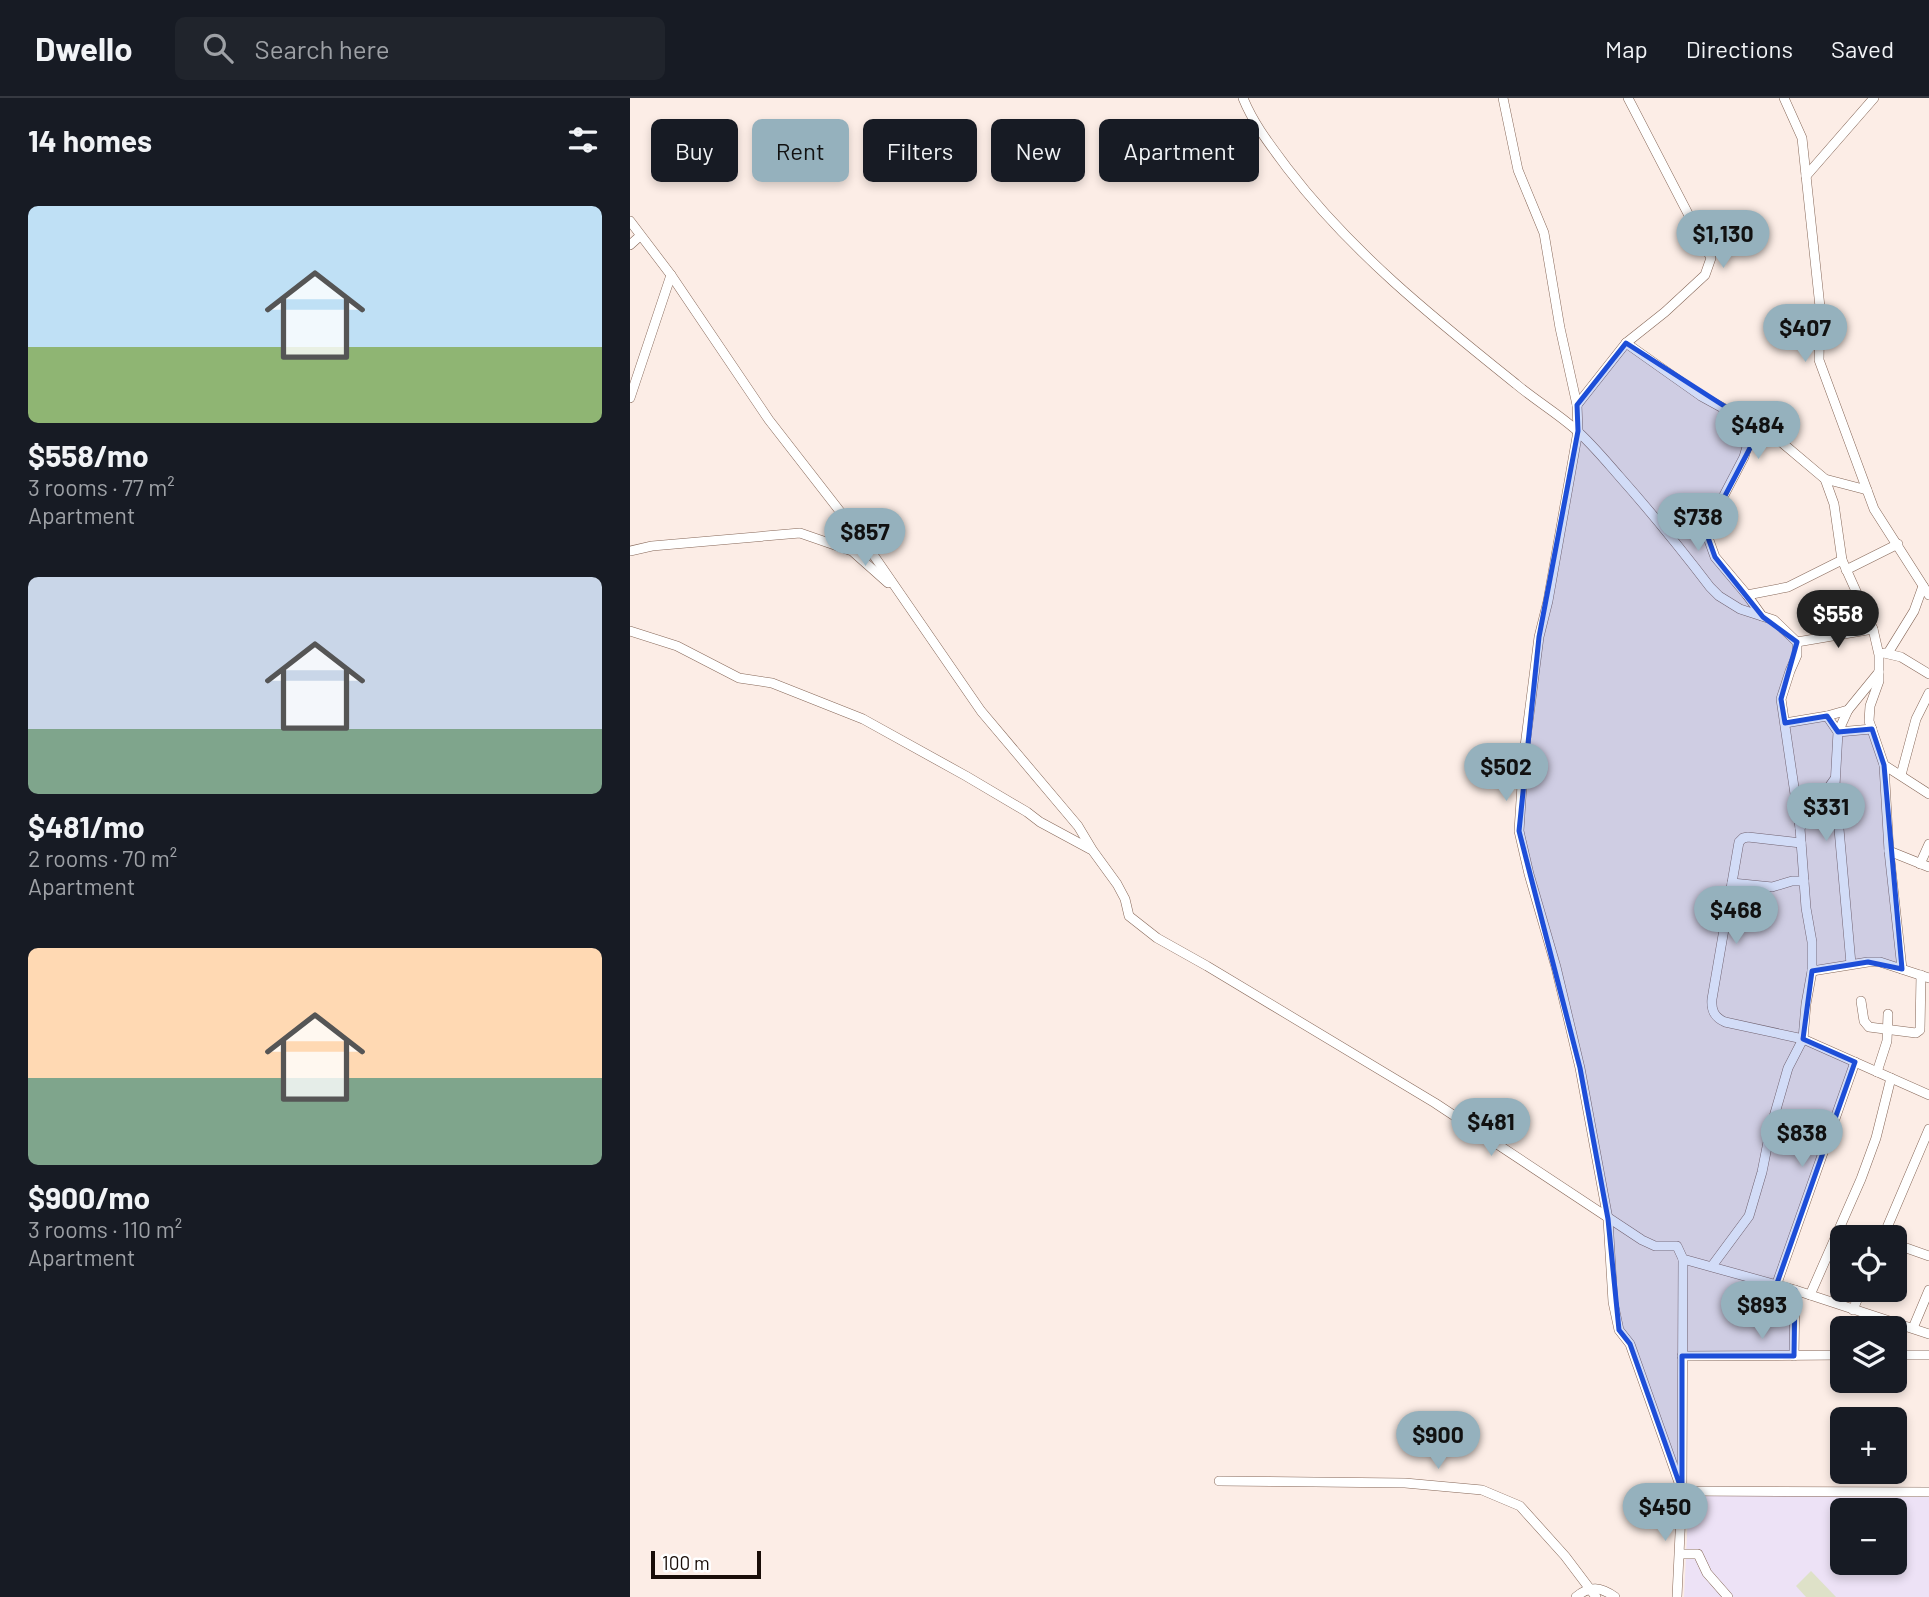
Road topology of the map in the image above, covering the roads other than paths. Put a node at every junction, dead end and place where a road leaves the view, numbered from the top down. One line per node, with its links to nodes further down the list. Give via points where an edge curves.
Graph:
1 (1242, 98): 15 (street, via 1263,136 1331,221 1438,321)
2 (1503, 98): 13 (street, via 1518,170 1544,233)
3 (1628, 98): 11 (street, via 1711,258 1705,275)
4 (1784, 98): 6 (street, via 1801,138)
5 (1874, 98): 6 (street)
6 (1806, 176): 17 (street, via 1820,307 1819,360)
7 (630, 221): 8 (street)
8 (640, 236): 9 (street); 10 (street)
9 (630, 246)
10 (671, 275): 12 (street); 22 (street, via 769,420)
11 (1626, 343): 13 (street); 14 (street, via 1702,396)
12 (630, 398)
13 (1577, 405): 15 (street)
14 (1760, 429): 16 (street); 23 (street, via 1749,440 1706,532 1715,557)
15 (1578, 431): 25 (street, via 1710,587 1729,603); 63 (street, via 1539,637 1519,831 1580,1068)
16 (1825, 479): 17 (street); 20 (street)
17 (1867, 491): 18 (street)
18 (1898, 544): 20 (street); 21 (street)
19 (630, 551): 22 (street, via 800,533 852,551)
20 (1844, 565): 23 (street, via 1788,587); 26 (street)
21 (1923, 586): 24 (street); 29 (street, via 1914,611)
22 (901, 594): 45 (street, via 981,711 1078,826)
23 (1747, 595): 25 (street)
24 (1929, 595)
25 (1763, 617): 28 (street, via 1774,620)
26 (1873, 629): 28 (street); 29 (street)
27 (630, 631): 45 (street, via 677,646 739,678 772,683 863,719)
28 (1797, 642): 35 (street, via 1797,655 1781,699)
29 (1883, 652): 30 (street); 31 (street)
30 (1879, 671): 33 (street); 36 (street, via 1870,706)
31 (1929, 674)
32 (1929, 694): 39 (street, via 1916,719)
33 (1848, 710): 34 (street); 37 (street)
34 (1827, 716): 35 (street); 37 (street)
35 (1785, 723): 42 (street)
36 (1872, 729): 37 (street); 38 (street)
37 (1838, 732): 40 (street)
38 (1884, 765): 39 (street); 46 (street)
39 (1901, 775): 41 (street)
40 (1834, 780): 42 (street); 50 (street)
41 (1929, 794)
42 (1800, 828): 43 (street)
43 (1801, 843): 48 (street); 49 (street, via 1742,838)
44 (1929, 844): 47 (street)
45 (1093, 851): 63 (street, via 1117,884 1129,916 1157,939 1435,1103)
46 (1889, 851): 47 (street); 51 (street)
47 (1925, 865)
48 (1804, 881): 49 (street, via 1772,887); 52 (street)
49 (1732, 883): 57 (street, via 1712,1010 1725,1022)
50 (1851, 964): 51 (street, via 1880,962); 52 (street)
51 (1902, 969): 53 (street)
52 (1812, 971): 57 (street)
53 (1925, 977): 56 (street, via 1920,1030)
54 (1861, 1001): 56 (street, via 1867,1026)
55 (1888, 1014): 56 (street)
56 (1889, 1030): 59 (street)
57 (1803, 1039): 58 (street); 70 (street, via 1788,1068 1749,1216)
58 (1855, 1062): 59 (street); 71 (street)
59 (1877, 1072): 60 (street)
60 (1891, 1078): 61 (street); 64 (street)
61 (1929, 1095)
62 (1929, 1129): 65 (street)
63 (1608, 1219): 69 (street, via 1655,1246 1677,1246); 85 (street, via 1619,1330 1630,1344)
64 (1845, 1225)
65 (1888, 1225)
66 (1907, 1248): 67 (street)
67 (1929, 1256)
68 (1830, 1258): 74 (street)
69 (1683, 1259): 70 (street); 82 (street)
70 (1712, 1266): 71 (street)
71 (1776, 1286): 72 (street)
72 (1796, 1290): 74 (street); 83 (street)
73 (1929, 1290): 77 (street)
74 (1810, 1295): 76 (street)
75 (1856, 1302): 76 (street)
76 (1853, 1310): 77 (street)
77 (1913, 1328): 78 (street)
78 (1929, 1334)
79 (1830, 1355): 83 (street)
80 (1907, 1355): 81 (street)
81 (1929, 1355)
82 (1682, 1356): 83 (street); 85 (street)
83 (1794, 1356)
84 (1219, 1481): 88 (street, via 1405,1483 1482,1490 1520,1506)
85 (1682, 1491): 86 (street); 87 (street)
86 (1929, 1492)
87 (1680, 1554): 92 (street); 93 (street, via 1699,1554 1707,1573)
88 (1589, 1588): 89 (street); 90 (street); 91 (street, via 1603,1589)
89 (1576, 1597)
90 (1596, 1597)
91 (1615, 1597)
92 (1677, 1597)
93 (1728, 1597)

